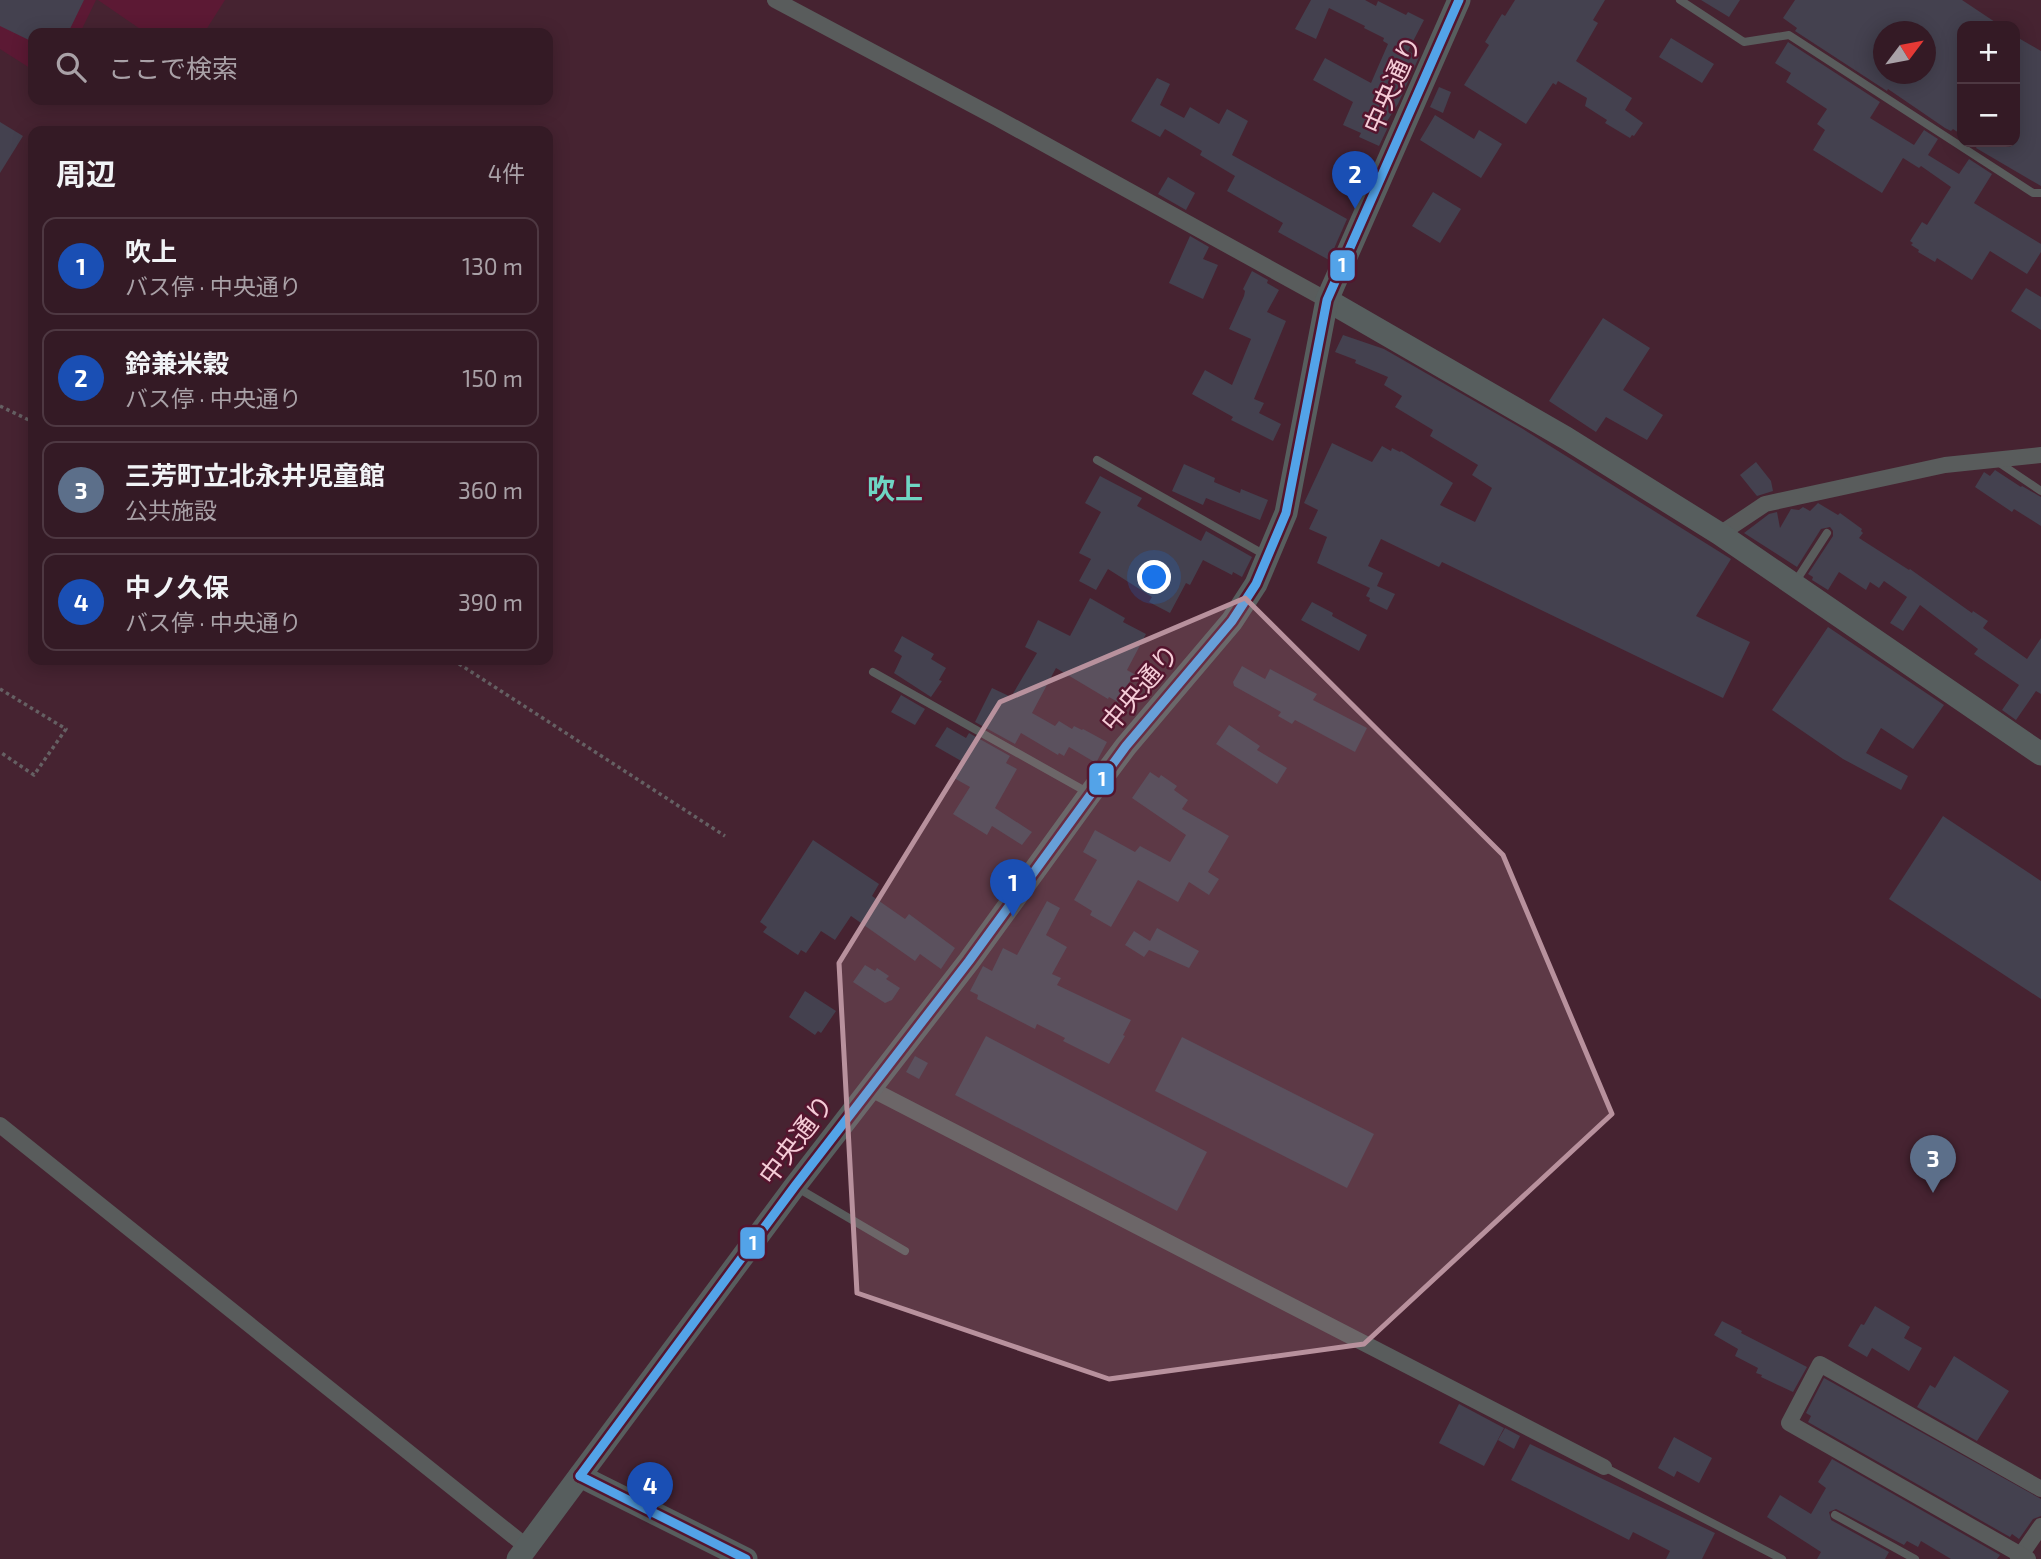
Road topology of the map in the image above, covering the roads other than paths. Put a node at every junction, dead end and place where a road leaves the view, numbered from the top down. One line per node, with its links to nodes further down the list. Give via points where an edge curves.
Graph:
1 (775, 0): 5 (street)
2 (1458, 0): 5 (street, 中央通り)
3 (1680, 0): 4 (lane, via 1744,42 1789,35 2033,193)
4 (2041, 193)
5 (1327, 300): 11 (street, via 1566,438); 12 (street, 中央通り, via 1286,513)
6 (2041, 455): 8 (street)
7 (1097, 460): 12 (lane)
8 (1996, 460): 9 (lane); 11 (street, via 1945,465 1765,504)
9 (2041, 491)
10 (1826, 533): 13 (lane)
11 (1720, 534): 13 (street)
12 (1268, 557): 16 (street, 中央通り, via 1232,621)
13 (1794, 585): 15 (street)
14 (873, 672): 16 (lane)
15 (2041, 754)
16 (1090, 794): 17 (street, 中央通り, via 969,961)
17 (869, 1088): 19 (street, 中央通り); 21 (street)
18 (0, 1125): 26 (street)
19 (794, 1186): 20 (lane); 22 (street, 中央通り)
20 (905, 1251)
21 (1604, 1467): 29 (lane)
22 (580, 1476): 26 (street, 中央通り); 28 (street)
23 (2041, 1489): 27 (street, via 1820,1364 1789,1423)
24 (1835, 1515): 30 (lane)
25 (2041, 1526): 27 (street)
26 (522, 1553)
27 (2023, 1558)
28 (746, 1559)
29 (1782, 1559)
30 (1915, 1559)

